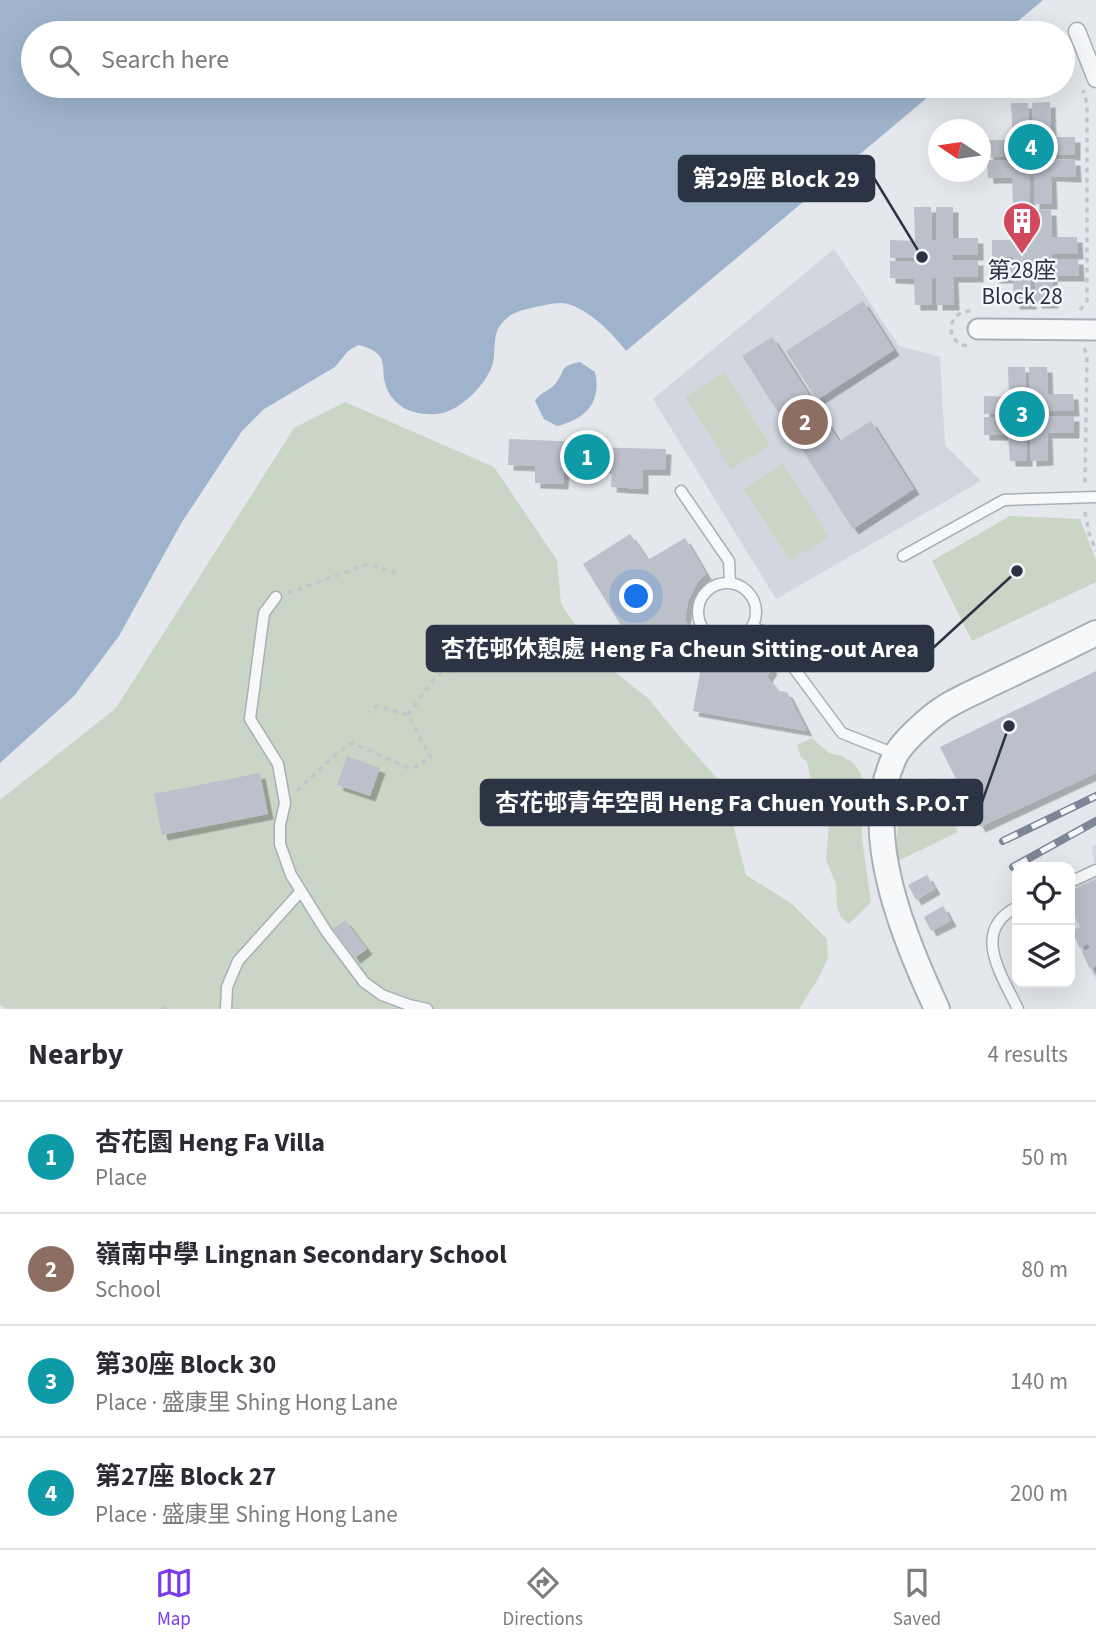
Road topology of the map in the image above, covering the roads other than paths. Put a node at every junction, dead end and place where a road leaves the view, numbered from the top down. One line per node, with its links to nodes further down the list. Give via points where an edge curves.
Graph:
1 (1077, 32): 2 (street)
2 (1095, 77)
3 (978, 329): 4 (street)
4 (1096, 330)
5 (681, 491): 8 (lane, via 729,561)
6 (1091, 497): 7 (lane, via 1004,500)
7 (903, 556)
8 (730, 583): 10 (lane, via 753,599); 10 (lane, via 720,583 704,593 697,611 702,630 728,642 746,635)
9 (276, 597): 15 (lane, via 264,613 250,719 278,764 285,803 280,844)
10 (752, 627): 12 (lane, via 774,640 842,733)
11 (1096, 633): 12 (street, via 946,706)
12 (895, 755): 19 (street, via 883,806 885,864 907,937)
13 (1096, 870): 14 (lane)
14 (1075, 880)
15 (301, 891): 17 (lane, via 238,961 227,987); 18 (lane, via 364,982 382,995)
16 (1012, 910): 20 (lane, via 998,922 991,945)
17 (226, 1009)
18 (427, 1009)
19 (937, 1009)
20 (1018, 1009)

